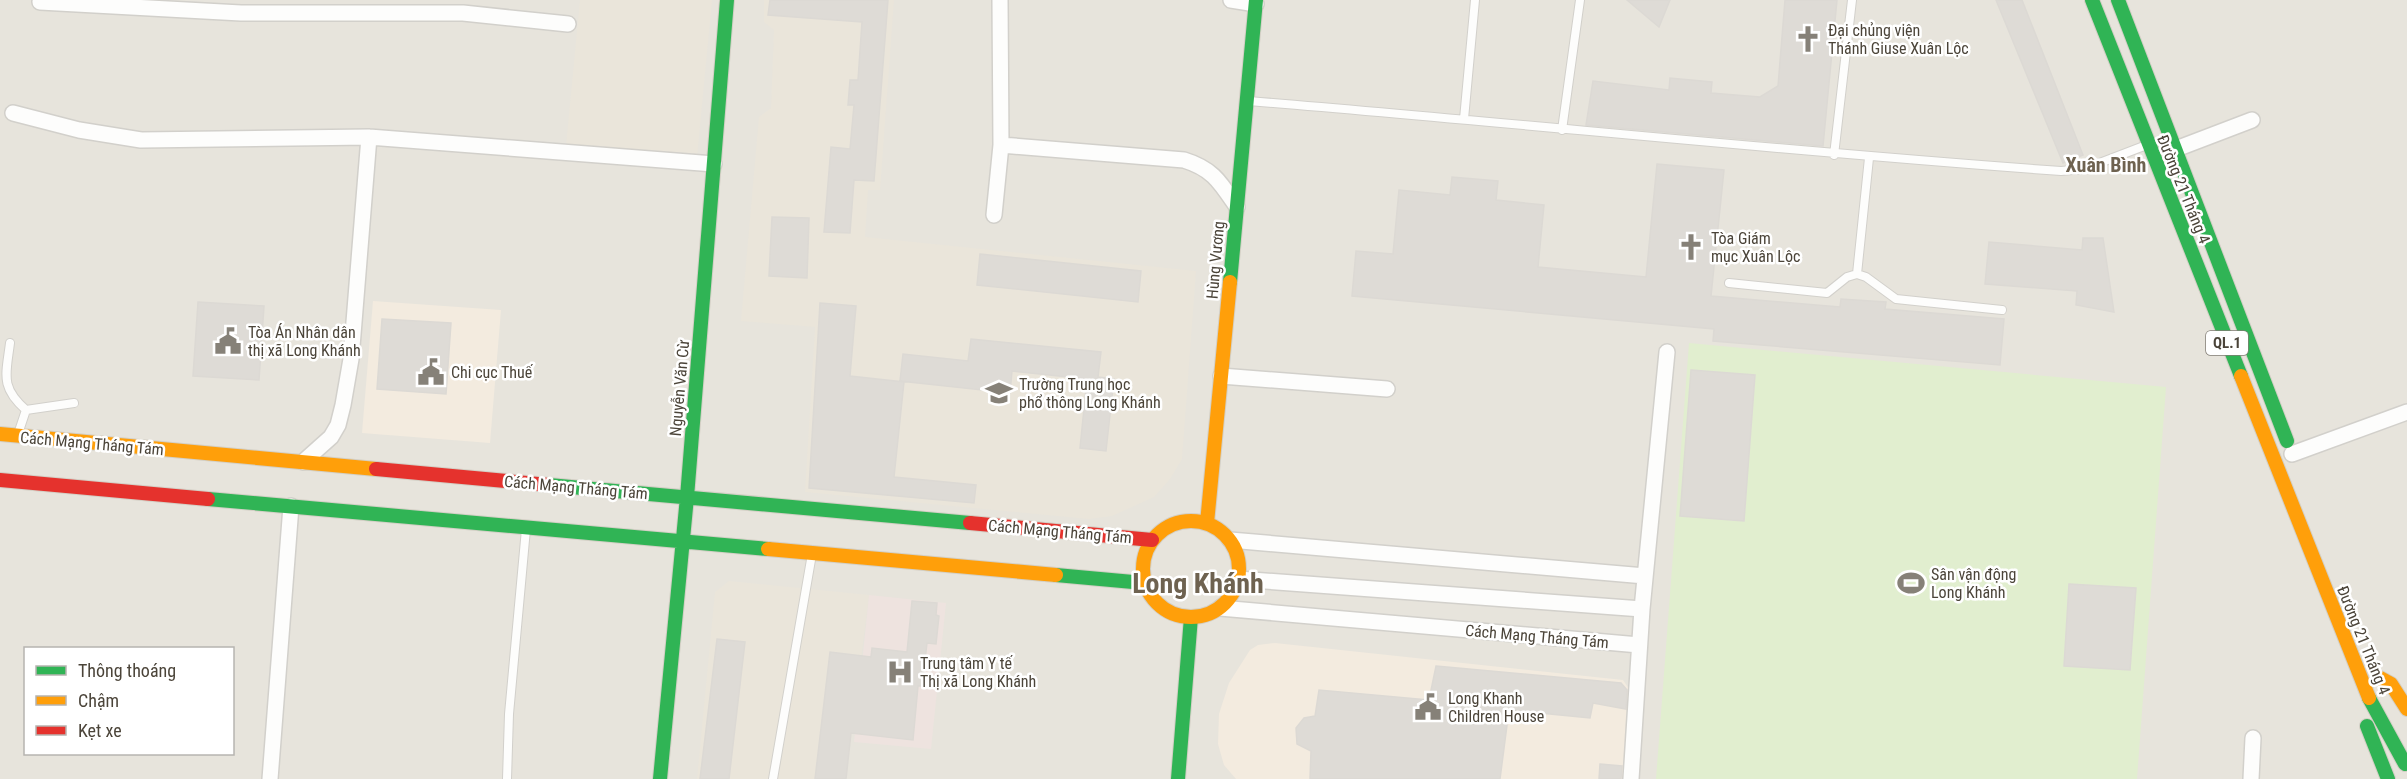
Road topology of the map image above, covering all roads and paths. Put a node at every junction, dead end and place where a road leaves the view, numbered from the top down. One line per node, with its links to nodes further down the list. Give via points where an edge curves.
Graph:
1 (727, 0): 25 (main road, Nguyễn Văn Cừ)
2 (994, 0): 3 (street)
3 (1000, 0): 20 (street)
4 (1231, 0): 11 (street)
5 (1475, 0): 16 (lane)
6 (1580, 0): 18 (lane)
7 (1852, 0): 23 (lane)
8 (2092, 0): 21 (main road, Đường 21 Tháng 4 / QL.1)
9 (2118, 0): 22 (main road, Đường 21 Tháng 4 / QL.1)
10 (40, 2): 12 (street, via 241,13)
11 (1256, 2): 14 (main road, Hùng Vương)
12 (464, 6): 13 (street)
13 (568, 24)
14 (1247, 101): 16 (lane); 26 (main road, Hùng Vương)
15 (13, 112): 19 (street, via 79,130 141,140)
16 (1464, 119): 18 (lane)
17 (2252, 120): 22 (street)
18 (1562, 130): 23 (lane)
19 (369, 137): 25 (street); 41 (street, via 344,405 331,437)
20 (1001, 145): 26 (street, via 1185,160 1205,166); 27 (street)
21 (2149, 145): 24 (lane, via 2073,171); 58 (main road, Đường 21 Tháng 4 / QL.1)
22 (2176, 149): 40 (main road, Đường 21 Tháng 4 / QL.1)
23 (1834, 155): 24 (lane)
24 (1869, 158): 28 (lane)
25 (714, 164): 43 (main road, Nguyễn Văn Cừ)
26 (1237, 207): 33 (main road, Hùng Vương)
27 (994, 215)
28 (1857, 274): 29 (lane, via 1827,293); 30 (lane, via 1896,299)
29 (1729, 283)
30 (2002, 310)
31 (10, 343): 36 (lane, via 5,383 11,398)
32 (1667, 352): 51 (street)
33 (1221, 376): 34 (street); 45 (main road, Hùng Vương)
34 (1387, 389)
35 (74, 404): 36 (lane)
36 (26, 410): 39 (lane)
37 (2407, 412): 40 (street)
38 (0, 434): 39 (main road, Cách Mạng Tháng Tám)
39 (18, 436): 41 (main road, Cách Mạng Tháng Tám)
40 (2294, 459)
41 (303, 462): 43 (main road, Cách Mạng Tháng Tám)
42 (0, 480): 44 (main road)
43 (687, 497): 47 (main road, Cách Mạng Tháng Tám); 49 (main road, Nguyễn Văn Cừ)
44 (291, 506): 46 (main road); 62 (street)
45 (1207, 523): 47 (main road, via 1187,521 1167,526); 48 (main road)
46 (526, 527): 49 (main road); 63 (lane, via 512,668)
47 (1152, 540): 53 (main road, via 1143,560)
48 (1230, 540): 51 (street); 52 (main road, via 1237,558)
49 (682, 541): 50 (main road); 64 (main road, Nguyễn Văn Cừ)
50 (812, 553): 53 (main road); 65 (lane)
51 (1645, 576): 55 (street)
52 (1238, 579): 54 (main road); 55 (street, Cách Mạng Tháng Tám)
53 (1144, 582): 56 (main road, via 1154,601 1171,613)
54 (1220, 608): 56 (main road); 57 (street, Cách Mạng Tháng Tám)
55 (1642, 609): 57 (street)
56 (1191, 617): 66 (main road)
57 (1639, 645): 67 (street)
58 (2363, 685): 61 (main road, Đường 21 Tháng 4 / QL.1); 69 (main road, QL.1, via 2363,714)
59 (2405, 700): 61 (main road, Đường 21 Tháng 4 / QL.1, via 2378,673 2393,710)
60 (2253, 738): 68 (street)
61 (2406, 767)
62 (270, 779)
63 (507, 779)
64 (660, 779)
65 (773, 779)
66 (1178, 779)
67 (1631, 779)
68 (2251, 779)
69 (2388, 779)

